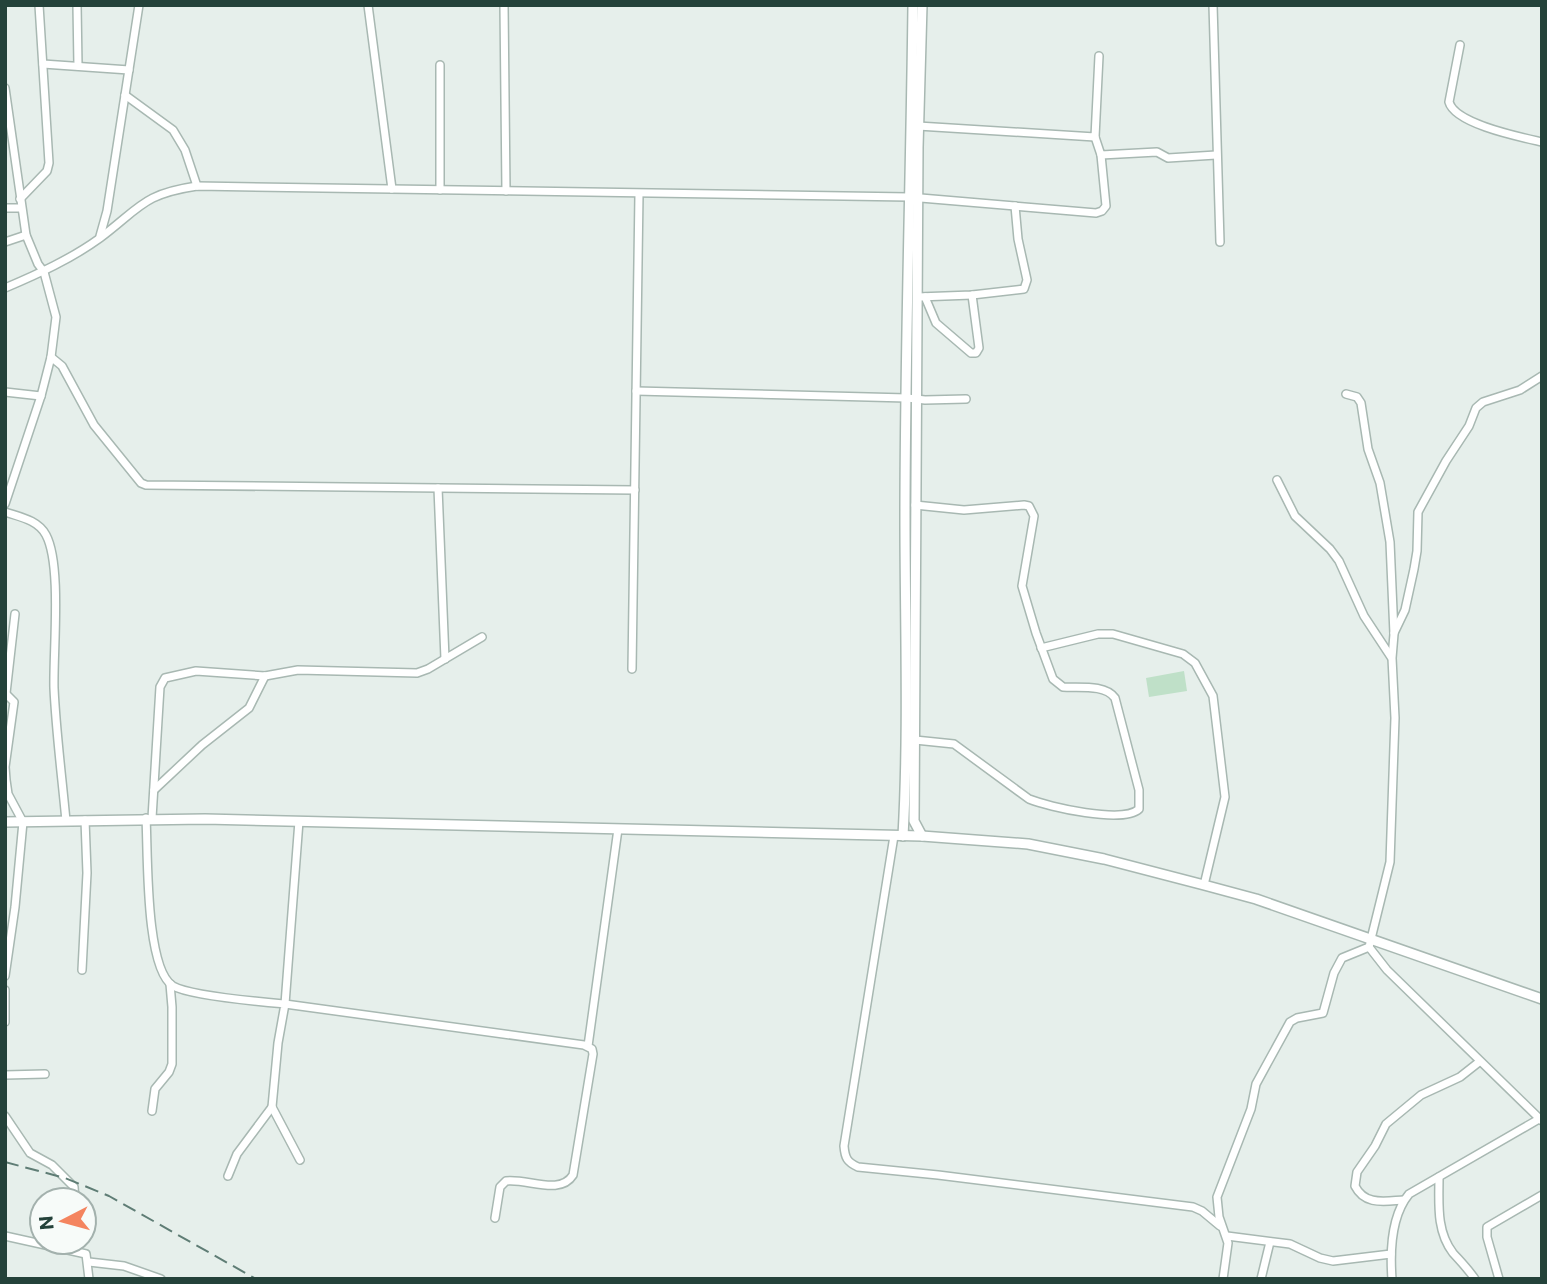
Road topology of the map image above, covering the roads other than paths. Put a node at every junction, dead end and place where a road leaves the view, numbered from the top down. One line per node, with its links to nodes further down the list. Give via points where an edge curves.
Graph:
1 (39, 5): 11 (street)
2 (77, 5): 13 (street)
3 (139, 5): 14 (street)
4 (368, 5): 23 (street)
5 (504, 5): 25 (street)
6 (913, 5): 27 (street)
7 (922, 5): 17 (street)
8 (1213, 5): 21 (street)
9 (1460, 45): 19 (street, via 1451,109 1499,131)
10 (1099, 57): 18 (street)
11 (43, 64): 13 (street); 28 (street, via 49,163)
12 (440, 65): 24 (street)
13 (78, 66): 14 (street)
14 (129, 70): 16 (street)
15 (5, 88): 28 (street)
16 (125, 95): 22 (street, via 173,130); 32 (street)
17 (918, 126): 18 (street); 27 (street)
18 (1095, 137): 20 (street)
19 (1542, 142)
20 (1101, 155): 21 (street); 29 (street, via 1106,206 1102,211)
21 (1216, 155): 37 (street)
22 (197, 186): 23 (street); 33 (street, via 153,196)
23 (392, 189): 24 (street)
24 (440, 190): 25 (street)
25 (506, 191): 26 (street)
26 (639, 194): 27 (street); 44 (street)
27 (914, 198): 29 (street); 41 (street); 48 (street)
28 (20, 199): 31 (street)
29 (1015, 206): 40 (street, via 1027,285 1020,291)
30 (5, 208): 31 (street)
31 (21, 208): 34 (street)
32 (107, 211): 33 (street); 35 (street)
33 (121, 219): 35 (street)
34 (26, 235): 36 (street); 38 (street)
35 (100, 238): 38 (street)
36 (5, 242)
37 (1220, 242)
38 (44, 272): 39 (street); 42 (street, via 56,317)
39 (5, 288)
40 (972, 295): 41 (street); 41 (street, via 976,353 936,323)
41 (922, 297): 48 (street)
42 (51, 356): 47 (street); 51 (street, via 62,366 94,425 146,485)
43 (1542, 376): 57 (street, via 1476,408 1418,512 1414,569)
44 (636, 391): 48 (street); 52 (street)
45 (5, 392): 47 (street)
46 (1346, 394): 57 (street, via 1361,403 1368,449 1380,483 1390,542)
47 (41, 396): 53 (street)
48 (911, 398): 49 (street); 54 (street); 74 (street, via 906,773)
49 (966, 399)
50 (1278, 480): 60 (street, via 1296,516 1339,561 1364,616)
51 (438, 488): 52 (street); 61 (street)
52 (635, 490): 62 (street)
53 (5, 504)
54 (915, 505): 59 (street, via 964,510 1029,506 1034,516 1022,586); 65 (street)
55 (5, 512): 69 (street, via 35,522 51,547 54,690)
56 (15, 614): 64 (street)
57 (1394, 634): 60 (street)
58 (482, 637): 61 (street)
59 (1041, 648): 65 (street, via 1058,685 1101,689 1115,698 1139,790 1135,813 1091,813 1042,804 954,744); 76 (street, via 1113,634 1184,654 1195,663 1213,695 1225,797)
60 (1392, 658): 78 (street, via 1395,718 1390,862)
61 (446, 659): 63 (street, via 417,673 298,670)
62 (632, 669)
63 (265, 676): 66 (street, via 249,708); 66 (street, via 196,671 165,678 160,687)
64 (6, 693): 72 (street, via 14,702 5,766 7,787)
65 (915, 740): 75 (street, via 914,821)
66 (154, 790): 67 (street)
67 (149, 818): 68 (street); 70 (street); 81 (street, via 151,927 159,966)
68 (85, 820): 69 (street); 79 (street)
69 (66, 821): 72 (street)
70 (299, 821): 73 (street); 84 (street)
71 (5, 822): 72 (street)
72 (23, 822): 77 (street)
73 (618, 829): 74 (street); 86 (street)
74 (899, 836): 75 (street); 101 (street, via 844,1146 849,1163 1193,1207)
75 (922, 836): 76 (street, via 1028,844)
76 (1204, 885): 78 (street, via 1256,899)
77 (8, 939): 80 (street)
78 (1370, 943): 83 (street); 87 (street, via 1387,970); 101 (street, via 1342,958 1323,1013 1290,1022 1260,1076 1217,1197)
79 (82, 970)
80 (5, 976)
81 (170, 984): 84 (street); 91 (street, via 172,1064 155,1089)
82 (5, 990): 85 (street)
83 (1542, 999)
84 (285, 1004): 86 (street); 90 (street)
85 (5, 1022)
86 (588, 1046): 100 (street, via 593,1054 570,1181 557,1186 506,1181 500,1186)
87 (1479, 1062): 93 (street); 99 (street, via 1421,1096 1386,1124 1357,1172 1355,1186 1364,1198)
88 (45, 1074): 89 (street)
89 (5, 1075)
90 (272, 1107): 94 (street); 95 (street, via 237,1154)
91 (152, 1111)
92 (5, 1116): 97 (street, via 30,1153 52,1165)
93 (1540, 1120): 96 (street)
94 (300, 1160)
95 (228, 1176)
96 (1439, 1177): 99 (street); 113 (street, via 1439,1223 1451,1249)
97 (73, 1186)
98 (1542, 1195): 114 (street, via 1487,1227)
99 (1404, 1200): 105 (street)
100 (495, 1218)
101 (1225, 1233): 104 (street); 110 (street)
102 (5, 1236): 103 (street)
103 (28, 1241)
104 (1270, 1242): 105 (street, via 1290,1244 1333,1261); 111 (street)
105 (1391, 1254): 112 (street)
106 (87, 1256): 107 (street)
107 (89, 1262): 108 (street); 109 (street, via 124,1266)
108 (89, 1279)
109 (160, 1279)
110 (1223, 1279)
111 (1261, 1279)
112 (1392, 1279)
113 (1475, 1279)
114 (1499, 1279)

